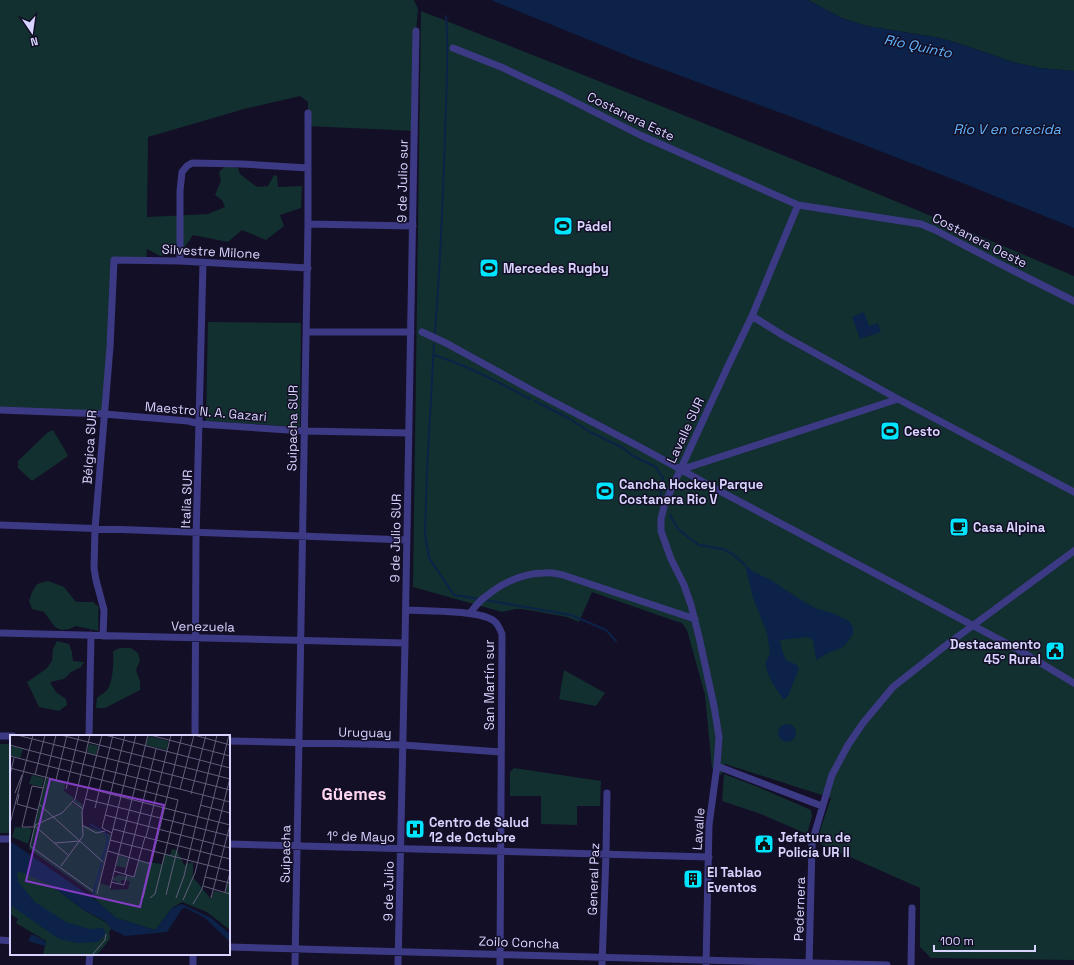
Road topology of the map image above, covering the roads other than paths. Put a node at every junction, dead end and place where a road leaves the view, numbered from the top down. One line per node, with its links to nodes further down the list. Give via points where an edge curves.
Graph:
1 (416, 31): 7 (street, 9 de Julio sur)
2 (453, 48): 5 (street, Costanera Este, via 501,67 640,135)
3 (308, 113): 4 (street, Suipacha SUR)
4 (308, 168): 6 (street, Suipacha SUR); 9 (street, via 192,163 187,166 182,172 180,191)
5 (798, 205): 12 (street, Costanera Oeste, via 921,224); 13 (street, Lavalle SUR)
6 (308, 224): 7 (street); 11 (street, Suipacha SUR)
7 (413, 226): 15 (street, 9 de Julio sur)
8 (114, 260): 9 (street, Silvestre Milone); 19 (street, Bélgica SUR)
9 (180, 261): 10 (street, Silvestre Milone)
10 (203, 262): 11 (street, Silvestre Milone); 20 (street, Italia SUR)
11 (308, 268): 14 (street, Suipacha SUR)
12 (1074, 301)
13 (752, 316): 17 (street); 23 (street, Lavalle SUR)
14 (307, 332): 15 (street); 21 (street, Suipacha SUR)
15 (411, 332): 22 (street, 9 de Julio SUR)
16 (422, 332): 23 (street)
17 (898, 399): 23 (street); 24 (street)
18 (0, 410): 19 (street, Maestro N. A. Gazari)
19 (104, 414): 20 (street, Maestro N. A. Gazari, via 188,420); 26 (street, Bélgica SUR)
20 (200, 424): 21 (street, Maestro N. A. Gazari); 27 (street, Italia SUR)
21 (304, 431): 22 (street, Maestro N. A. Gazari); 28 (street, Suipacha SUR)
22 (409, 433): 29 (street, 9 de Julio SUR)
23 (680, 470): 33 (street, Lavalle SUR, via 665,503 661,531); 34 (street)
24 (1074, 492)
25 (0, 525): 26 (street)
26 (95, 528): 27 (street); 37 (street, Bélgica SUR, via 94,568 104,610)
27 (197, 532): 28 (street); 38 (street, Italia SUR)
28 (302, 536): 29 (street); 39 (street, Suipacha SUR)
29 (407, 540): 31 (street, 9 de Julio SUR)
30 (1074, 551): 34 (street, Pedernera)
31 (406, 610): 32 (street); 40 (street, 9 de Julio SUR)
32 (470, 613): 33 (street, via 478,603 500,587 519,577 546,572 563,575); 47 (street, San Martín sur, via 494,621 502,634)
33 (695, 619): 48 (street, Lavalle SUR, via 717,721)
34 (973, 626): 41 (street); 50 (street, Pedernera, via 893,688 863,723 832,774)
35 (0, 633): 36 (street, Venezuela)
36 (91, 636): 37 (street, Venezuela); 42 (street)
37 (103, 636): 38 (street, Venezuela)
38 (196, 638): 39 (street, Venezuela); 43 (street, Italia SUR)
39 (300, 641): 40 (street, Venezuela); 45 (street, Suipacha SUR)
40 (405, 643): 46 (street, 9 de Julio SUR)
41 (1074, 683)
42 (89, 735)
43 (195, 735)
44 (230, 741): 45 (street, Uruguay)
45 (299, 743): 46 (street, Uruguay); 52 (street, Suipacha)
46 (403, 745): 47 (street, Uruguay); 53 (street, 9 de Julio)
47 (501, 752): 54 (street, San Martín sur)
48 (717, 766): 50 (street); 56 (street, Lavalle, via 709,825)
49 (607, 793): 55 (street, General Paz)
50 (822, 806): 67 (street, Pedernera, via 812,845)
51 (230, 844): 52 (street, 1º de Mayo)
52 (297, 846): 53 (street, 1º de Mayo); 61 (street, Suipacha)
53 (401, 849): 54 (street, 1º de Mayo); 62 (street, 9 de Julio)
54 (500, 851): 55 (street, 1º de Mayo); 63 (street, San Martín sur)
55 (606, 854): 56 (street, 1º de Mayo); 65 (street, General Paz)
56 (708, 857): 66 (street, Lavalle)
57 (912, 908): 74 (street)
58 (0, 940): 59 (street)
59 (10, 941)
60 (230, 947): 61 (street, Zoilo Concha)
61 (295, 948): 62 (street, Zoilo Concha); 69 (street, Suipacha)
62 (398, 951): 63 (street, Zoilo Concha); 70 (street, 9 de Julio)
63 (500, 954): 65 (street, Zoilo Concha); 71 (street, San Martín sur)
64 (90, 955): 68 (street)
65 (602, 957): 66 (street, Zoilo Concha); 72 (street, General Paz)
66 (706, 962): 67 (street, Zoilo Concha)
67 (809, 964): 73 (street, Zoilo Concha)
68 (89, 965)
69 (295, 965)
70 (398, 965)
71 (500, 965)
72 (602, 965)
73 (887, 965)
74 (911, 965)

